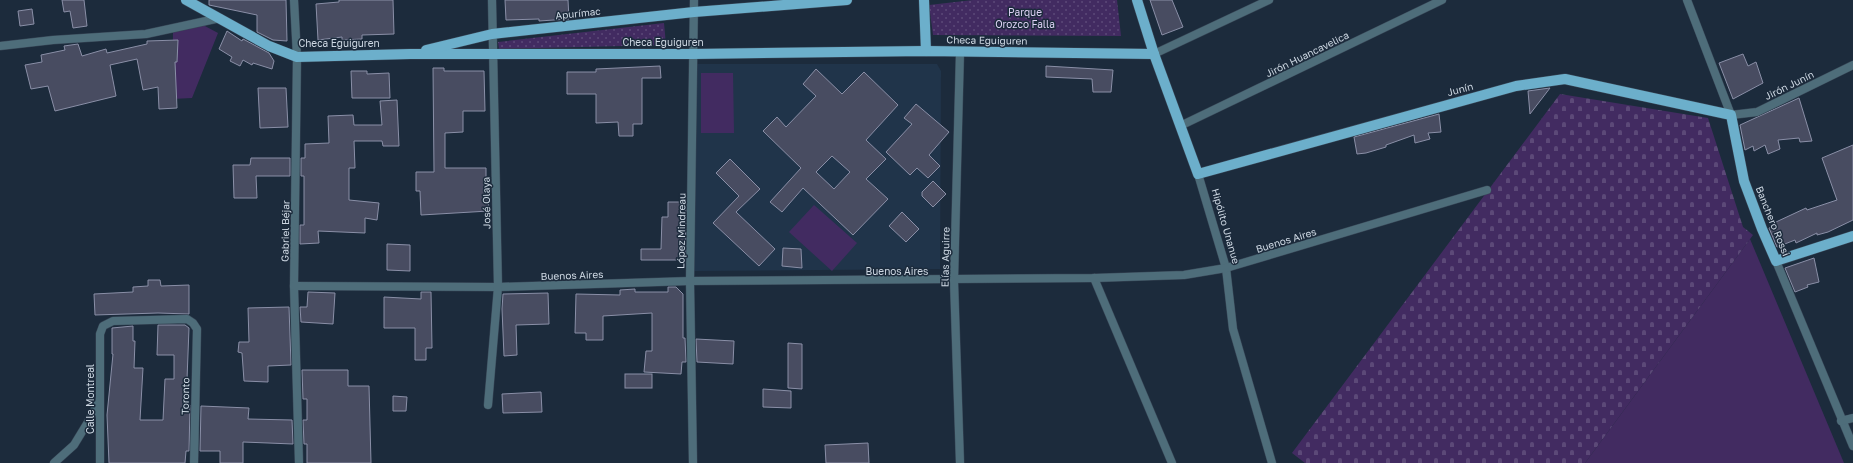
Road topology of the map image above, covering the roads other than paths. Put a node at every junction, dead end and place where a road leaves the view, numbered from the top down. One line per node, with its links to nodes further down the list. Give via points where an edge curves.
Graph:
1 (186, 0): 12 (main road, Checa Eguiguren)
2 (294, 0): 21 (street, Gabriel Béjar)
3 (492, 0): 13 (street, José Olaya)
4 (694, 0): 11 (street, López Mindreau)
5 (847, 0): 11 (main road, Apurímac)
6 (924, 0): 15 (main road)
7 (1137, 0): 20 (main road, Hipólito Unanue)
8 (1269, 0): 20 (street)
9 (1442, 0): 24 (street, Jirón Huancavelica)
10 (1687, 0): 23 (street, Banchero Rossi)
11 (694, 12): 13 (main road, Apurímac); 19 (street, López Mindreau)
12 (220, 18): 14 (street, via 146,34); 21 (main road, Checa Eguiguren, via 269,46)
13 (492, 34): 17 (main road, Apurímac); 18 (street, José Olaya)
14 (0, 46)
15 (926, 51): 16 (main road, Checa Eguiguren); 19 (main road, Checa Eguiguren)
16 (960, 52): 20 (main road, Checa Eguiguren); 31 (street, Elías Aguirre)
17 (410, 54): 18 (main road, Checa Eguiguren); 21 (main road, Checa Eguiguren)
18 (492, 54): 19 (main road, Checa Eguiguren); 34 (street, José Olaya)
19 (693, 54): 32 (street, López Mindreau)
20 (1154, 54): 24 (main road, Hipólito Unanue)
21 (297, 57): 33 (street, Gabriel Béjar)
22 (1853, 65): 23 (street, Jirón Junín, via 1758,112)
23 (1731, 115): 25 (main road, Junín, via 1565,79 1516,86); 28 (main road, Banchero Rossi, via 1744,181)
24 (1180, 126): 25 (main road, Hipólito Unanue)
25 (1198, 174): 29 (street, Hipólito Unanue)
26 (1487, 190): 29 (street, Buenos Aires)
27 (1853, 236): 28 (main road)
28 (1776, 261): 39 (street, Banchero Rossi)
29 (1226, 268): 30 (street, Buenos Aires, via 1184,275); 48 (street, Hipólito Unanue, via 1233,329)
30 (1094, 278): 31 (street, Buenos Aires); 47 (street)
31 (954, 280): 32 (street, Buenos Aires); 46 (street, Elías Aguirre)
32 (690, 281): 34 (street, Buenos Aires); 45 (street, López Mindreau)
33 (294, 286): 34 (street, Buenos Aires); 44 (street, Gabriel Béjar)
34 (498, 287): 37 (street, José Olaya)
35 (100, 334): 36 (street, Calle Montreal); 43 (street, Toronto, via 103,326 113,322 187,319 193,323 196,329)
36 (100, 400): 41 (street, via 74,445); 42 (street, Calle Montreal)
37 (488, 405)
38 (1853, 418): 39 (street)
39 (1841, 420): 40 (street, Banchero Rossi)
40 (1853, 446)
41 (54, 463)
42 (100, 463)
43 (194, 463)
44 (299, 463)
45 (693, 463)
46 (960, 463)
47 (1172, 463)
48 (1272, 463)

